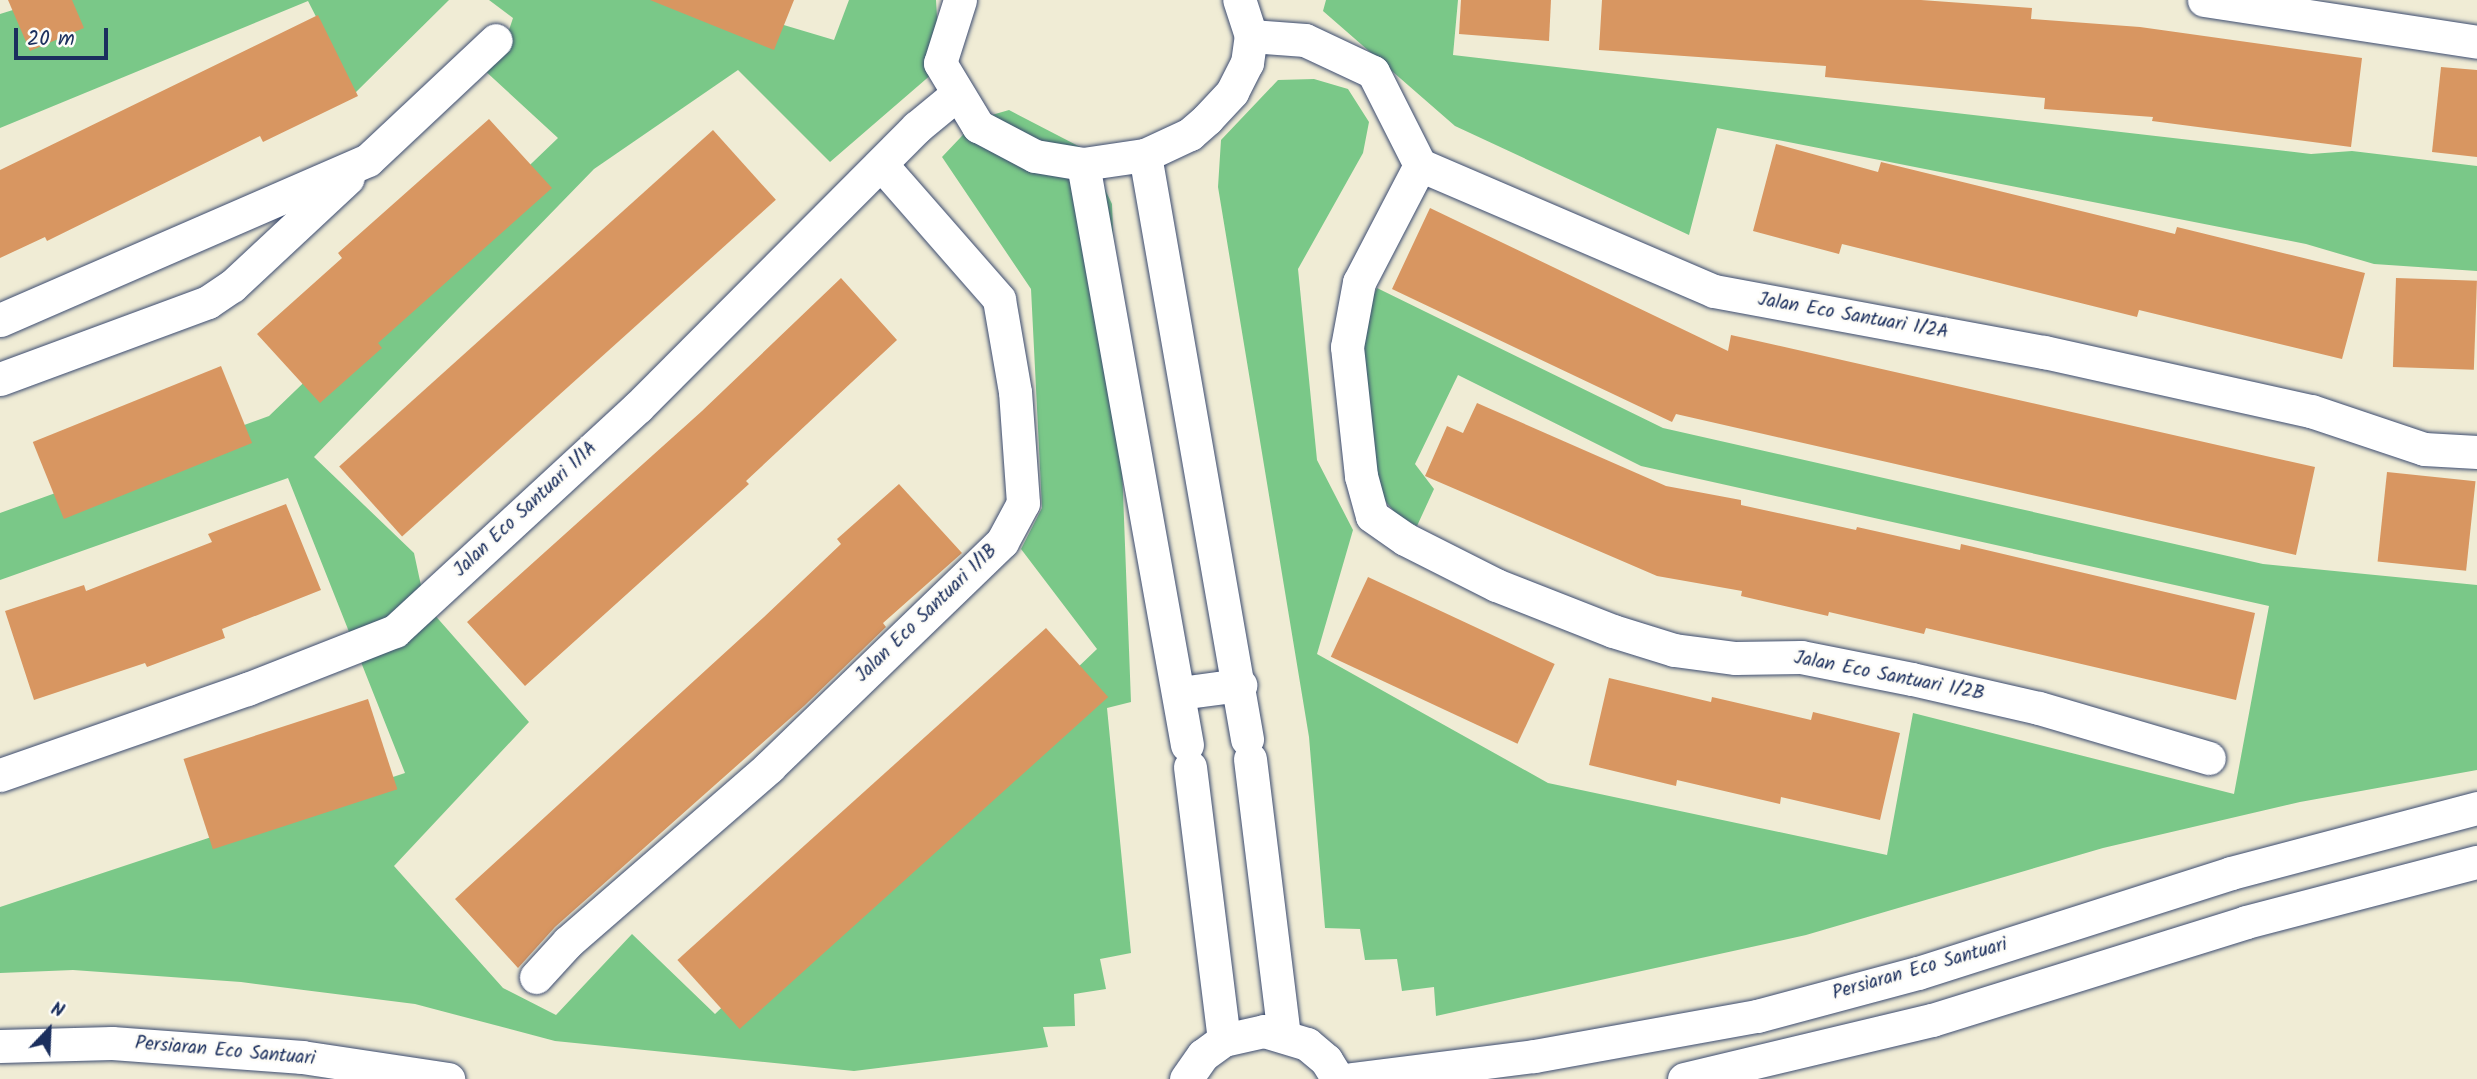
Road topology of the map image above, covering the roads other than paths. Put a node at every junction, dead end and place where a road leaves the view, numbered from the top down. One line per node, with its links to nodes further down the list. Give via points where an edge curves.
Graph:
1 (937, 0): 5 (street)
2 (960, 0): 5 (street)
3 (2204, 0): 8 (street)
4 (1245, 11): 7 (street); 9 (street, via 1247,62)
5 (947, 33): 10 (street, via 940,63)
6 (496, 40): 12 (street)
7 (1305, 40): 9 (street); 15 (street, via 1373,72)
8 (2477, 42)
9 (1232, 92): 11 (street, via 1190,134)
10 (957, 94): 13 (street, Jalan Eco Santuari 1/1A); 14 (street, via 978,126 1035,156)
11 (1145, 155): 14 (street); 19 (street)
12 (368, 160): 16 (street); 17 (street, via 232,286 208,302)
13 (881, 164): 22 (street, Jalan Eco Santuari 1/1A, via 638,407 395,631 260,684); 25 (street, Jalan Eco Santuari 1/1B, via 999,299 1015,392 1023,503 993,552 769,767 568,942)
14 (1083, 164): 20 (street)
15 (1420, 165): 18 (street, Jalan Eco Santuari 1/2A, via 1714,291 2045,352 2311,411 2424,449); 21 (street, Jalan Eco Santuari 1/2B, via 1359,282 1346,347 1361,476 1372,516 1405,539 1496,585 1674,650 1735,658 1801,657 1912,679 2039,708)
16 (0, 320)
17 (0, 379)
18 (2477, 452)
19 (1240, 685): 20 (street); 26 (street)
20 (1180, 693): 27 (street)
21 (2209, 758)
22 (0, 775)
23 (2477, 808): 32 (street, Persiaran Eco Santuari, via 2231,873 1918,972 1758,1016 1534,1056)
24 (2477, 862): 33 (street, via 2246,922 1932,1020)
25 (536, 977)
26 (1284, 1034): 27 (street, via 1244,1033); 31 (street, via 1307,1044)
27 (1224, 1040): 30 (street, via 1203,1055)
28 (0, 1046): 29 (street, Persiaran Eco Santuari, via 112,1043 275,1055)
29 (448, 1079)
30 (1186, 1079)
31 (1338, 1079)
32 (1352, 1079)
33 (1684, 1079)

